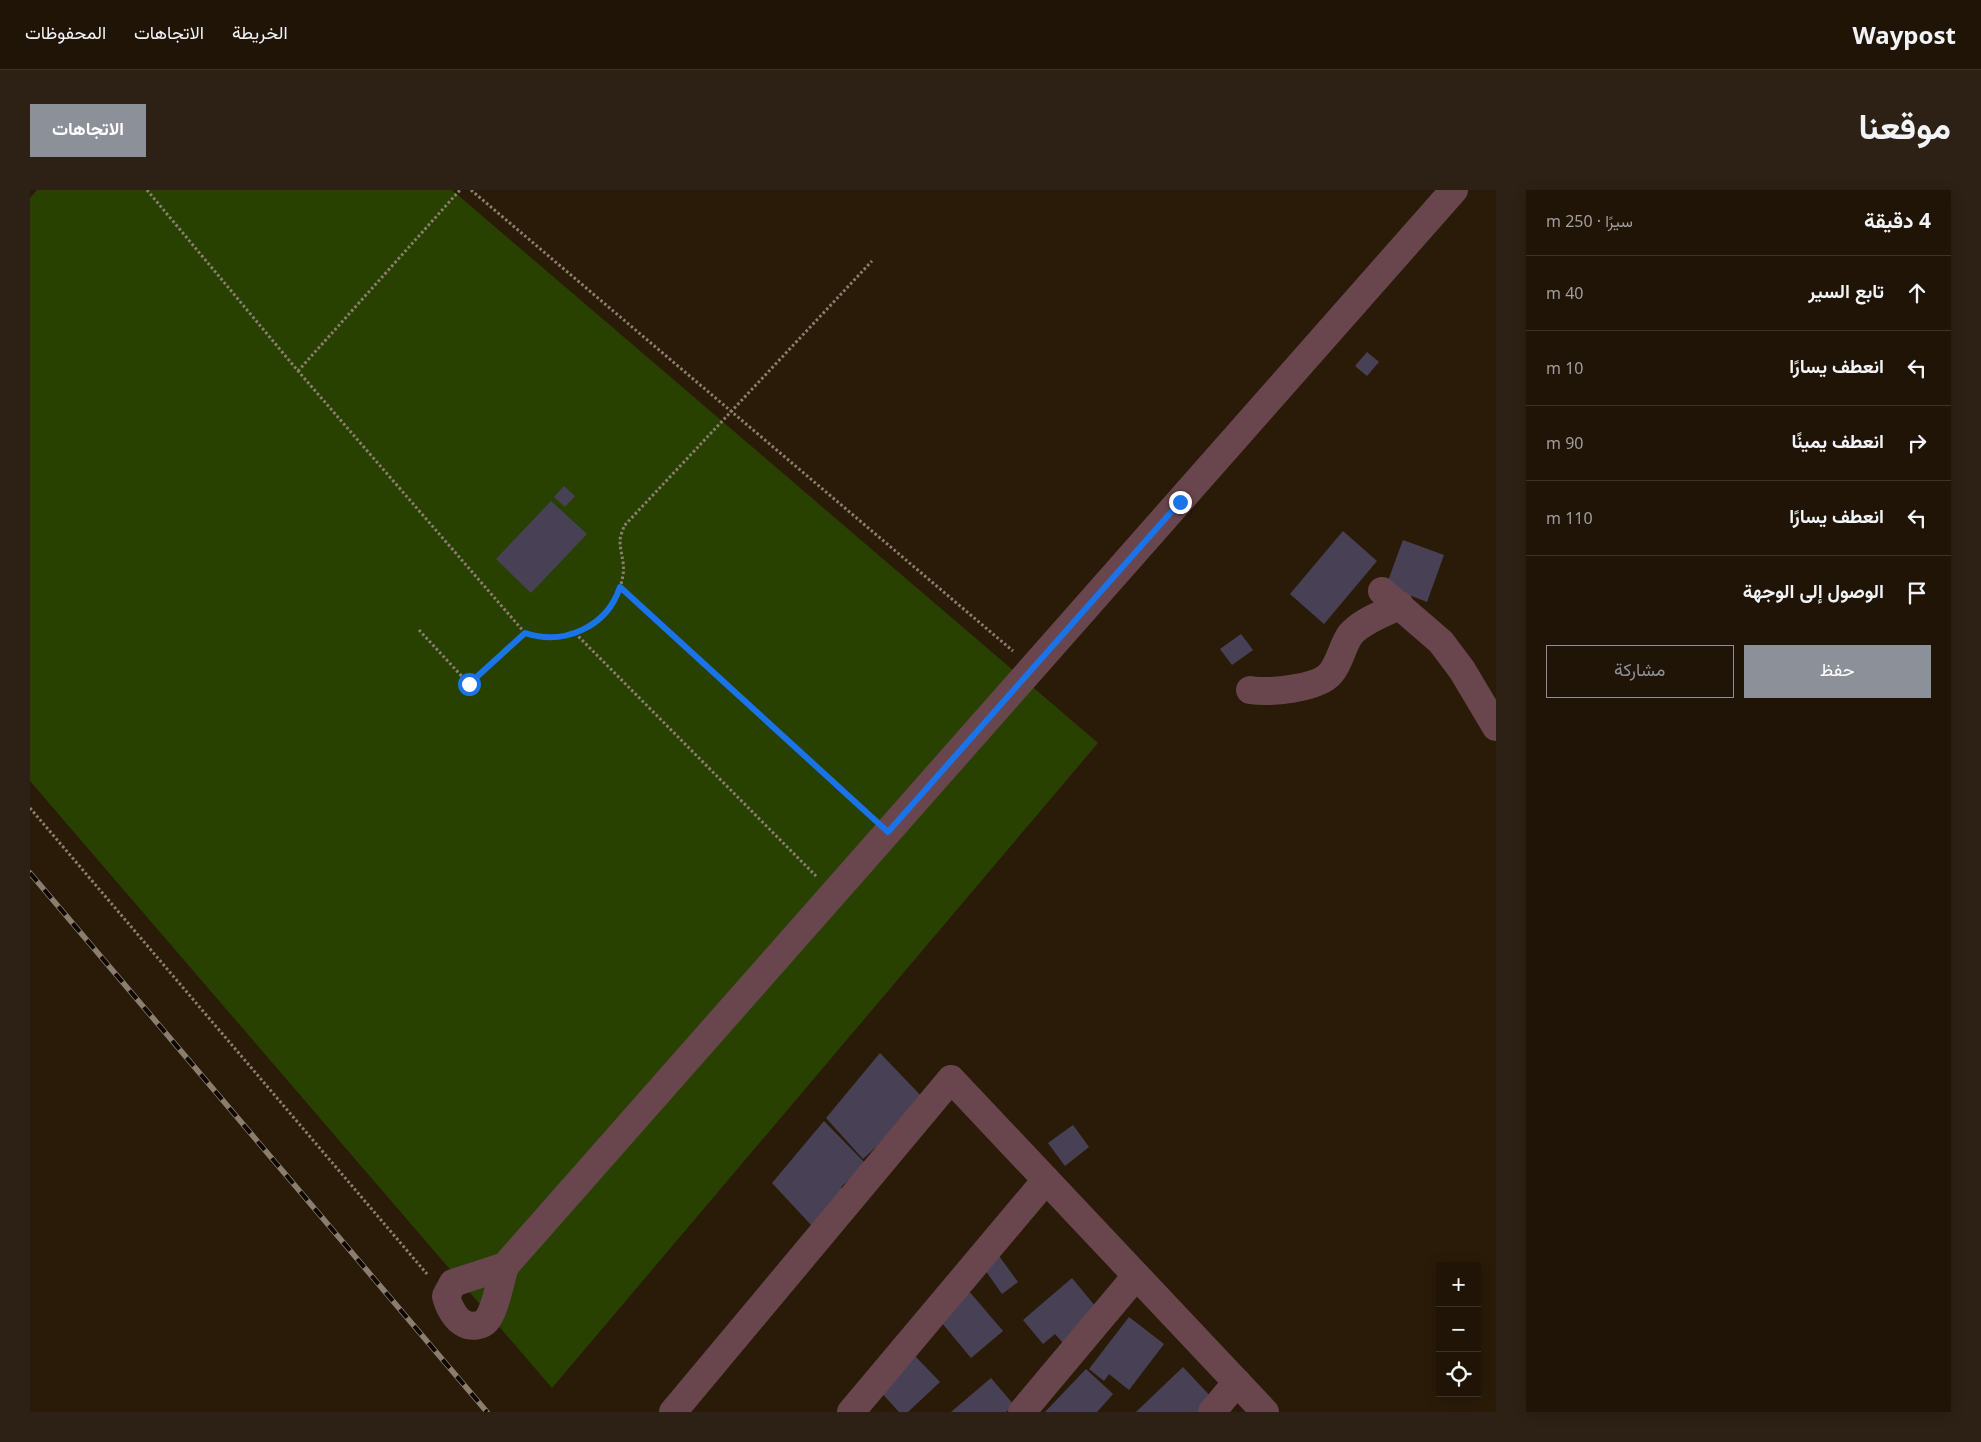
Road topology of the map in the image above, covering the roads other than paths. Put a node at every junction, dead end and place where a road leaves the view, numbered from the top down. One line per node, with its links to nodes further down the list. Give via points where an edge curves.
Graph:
1 (1454, 190): 5 (street)
2 (1250, 690): 3 (street, via 1276,692 1324,679 1357,628 1391,598 1453,656)
3 (1496, 727)
4 (1046, 1180): 6 (street); 8 (street, via 951,1079); 9 (street)
5 (505, 1266): 5 (street, via 486,1322 464,1324 457,1319 446,1296 453,1283)
6 (1136, 1276): 7 (street); 10 (street)
7 (1237, 1382): 11 (street); 12 (street)
8 (673, 1412)
9 (851, 1412)
10 (1022, 1412)
11 (1212, 1412)
12 (1265, 1412)

